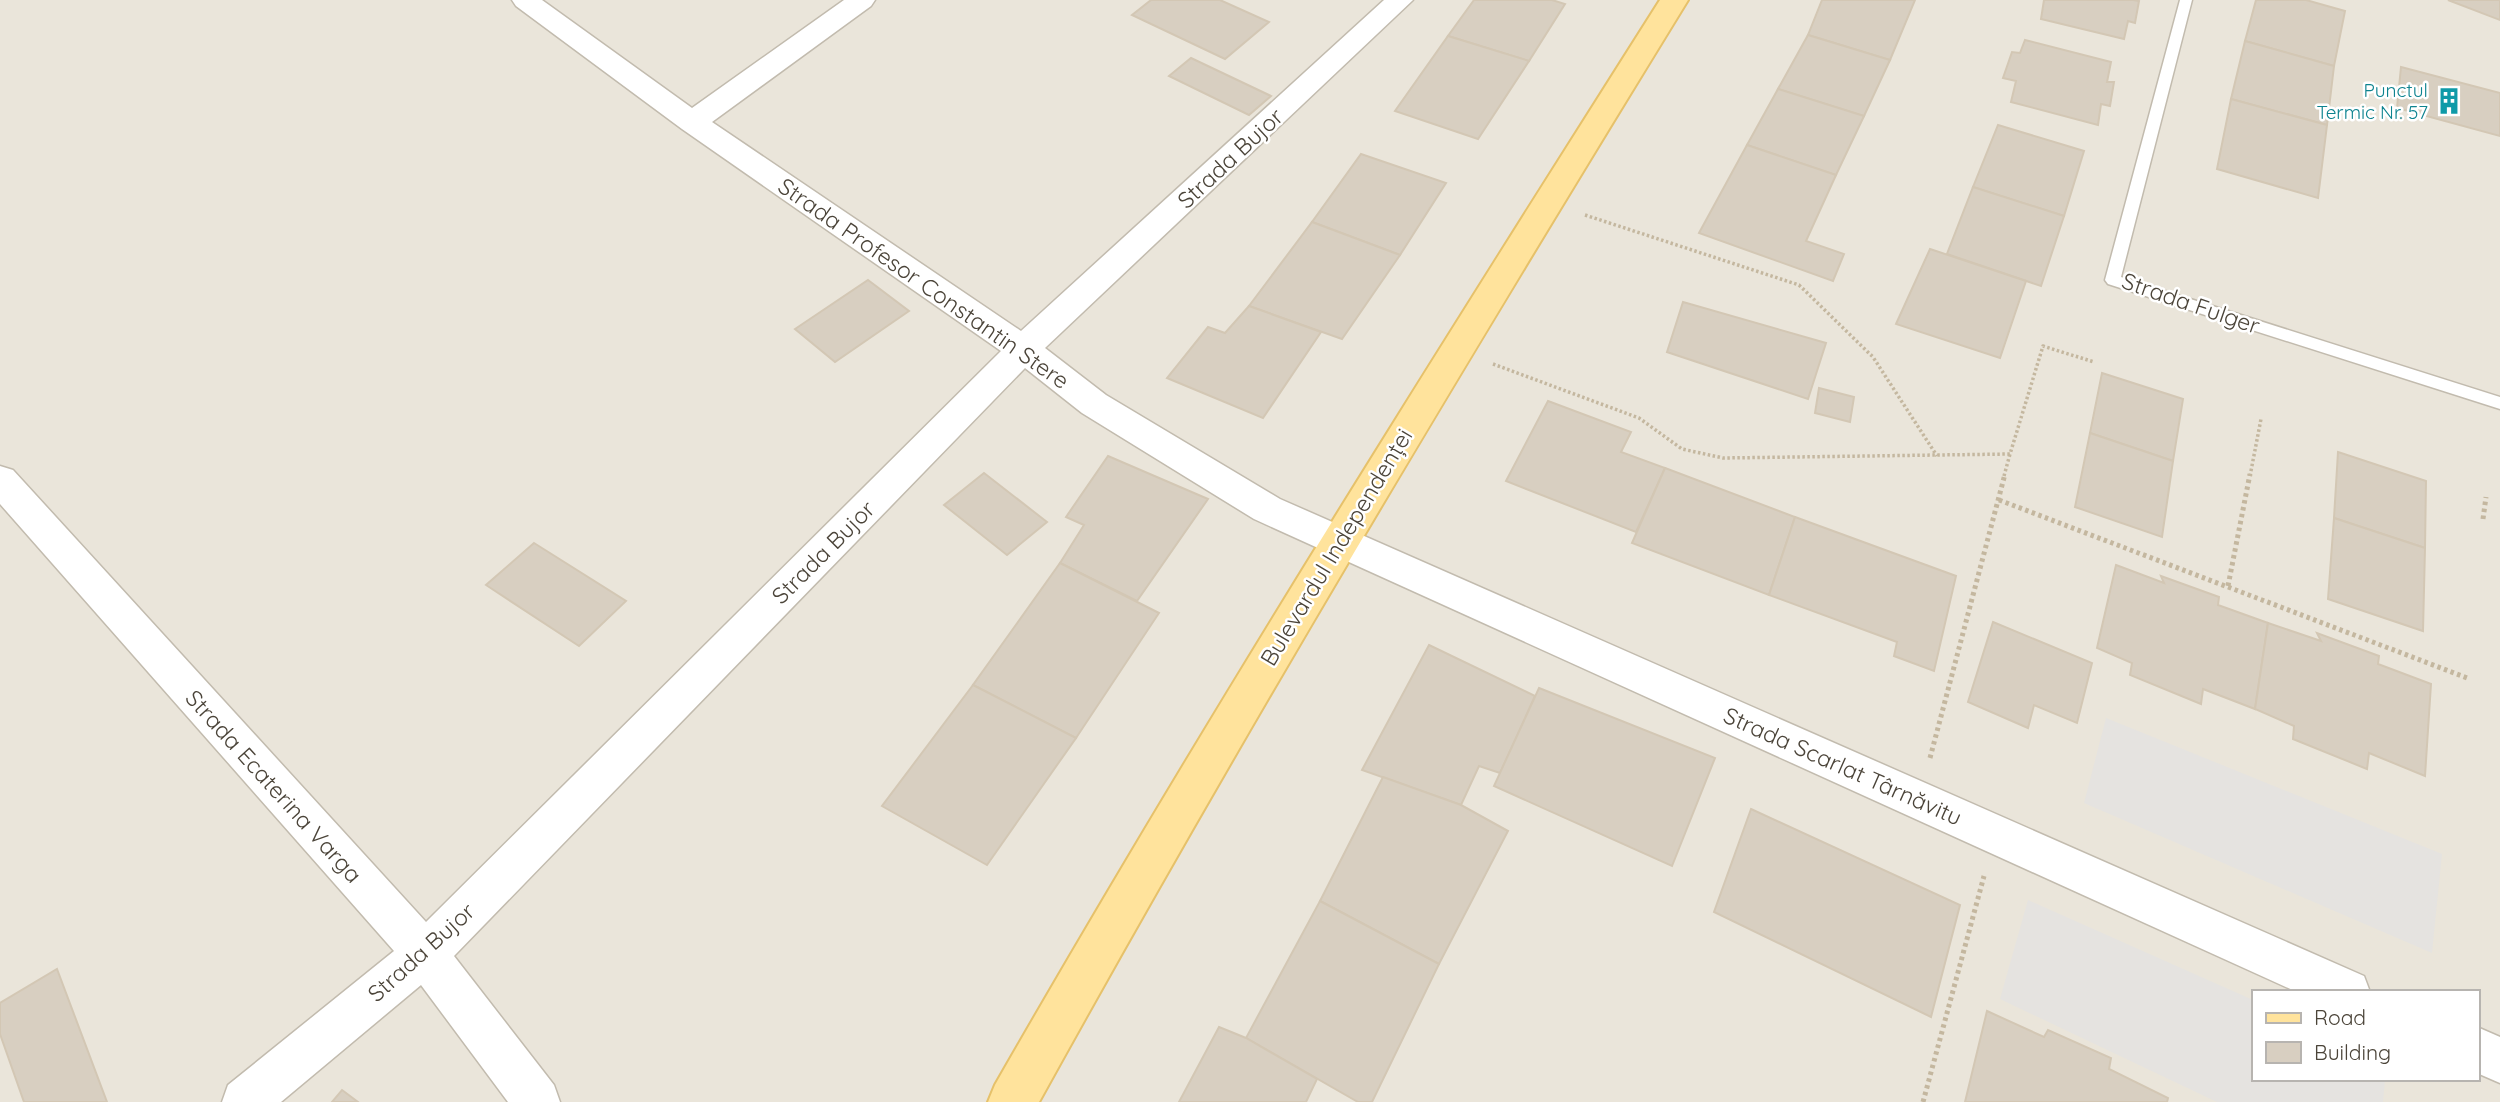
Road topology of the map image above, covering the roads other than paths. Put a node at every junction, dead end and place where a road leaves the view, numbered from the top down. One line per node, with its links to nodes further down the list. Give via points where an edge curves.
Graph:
1 (525, 0): 6 (street, Strada Profesor Constantin Stere)
2 (862, 0): 6 (street)
3 (1400, 0): 7 (street, Strada Bujor)
4 (1674, 0): 10 (main road, Bulevardul Independenței)
5 (2186, 0): 8 (lane, Strada Fulger, via 2113,280)
6 (692, 122): 7 (street, Strada Profesor Constantin Stere)
7 (1023, 349): 10 (street, Strada Profesor Constantin Stere, via 1094,404 1193,466 1267,509); 11 (street, Strada Bujor)
8 (2500, 403)
9 (0, 480): 11 (street, Strada Ecaterina Varga)
10 (1338, 542): 12 (street, Strada Scarlat Târnăvitu); 17 (main road, Bulevardul Independenței, via 1117,913)
11 (425, 954): 15 (street, Strada Bujor); 16 (street, Strada Ecaterina Varga)
12 (2344, 990)
13 (2479, 1051): 14 (street)
14 (2500, 1060)
15 (245, 1102)
16 (537, 1102)
17 (1012, 1102)

